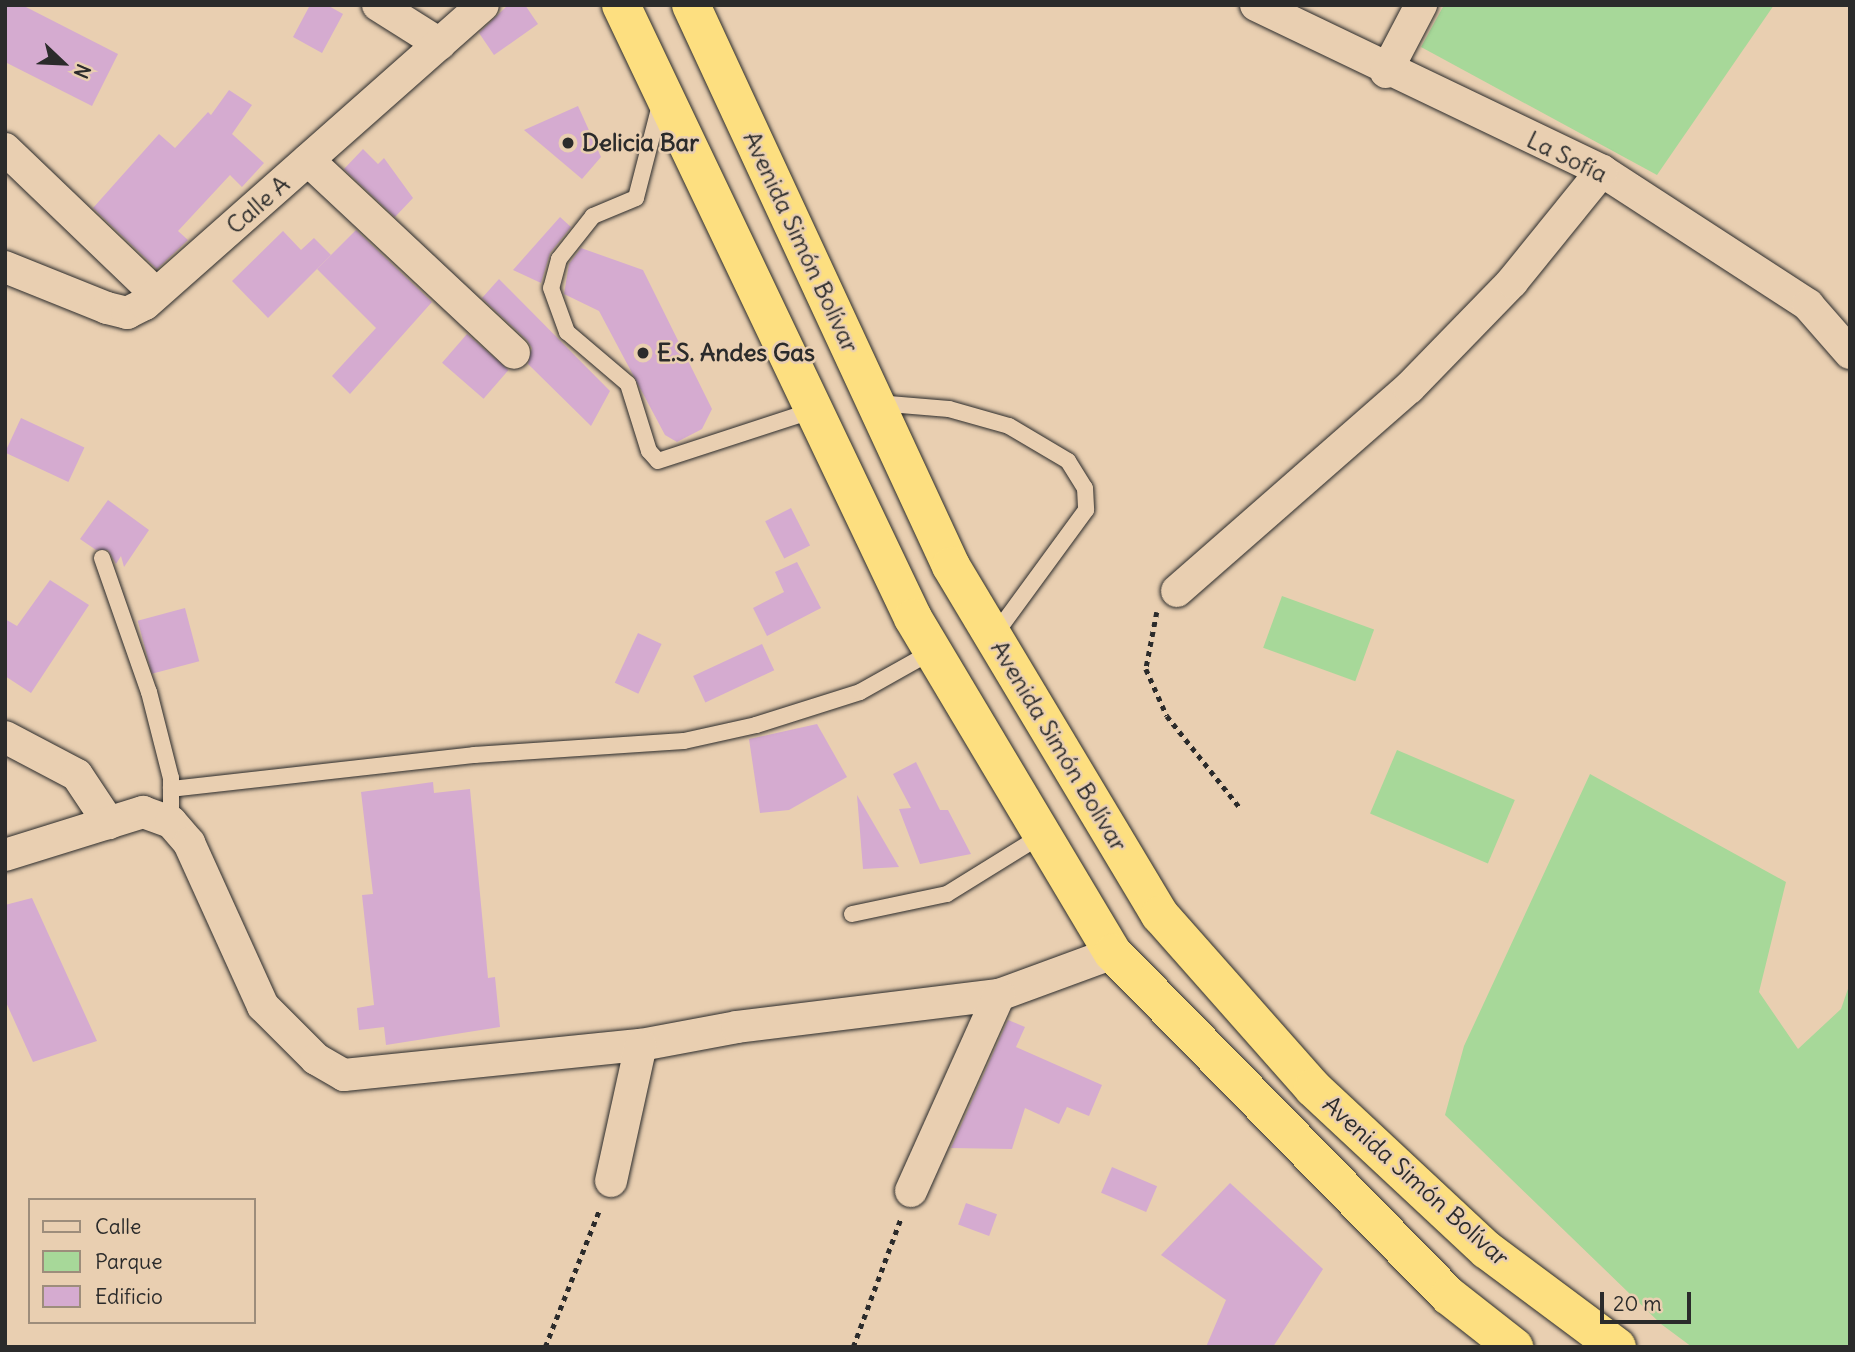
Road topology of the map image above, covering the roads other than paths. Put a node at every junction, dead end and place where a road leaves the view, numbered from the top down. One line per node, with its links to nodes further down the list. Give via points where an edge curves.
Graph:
1 (378, 5): 7 (street)
2 (483, 5): 7 (street, Calle A)
3 (621, 5): 9 (highway, Avenida Simón Bolívar)
4 (691, 5): 17 (highway, Avenida Simón Bolívar)
5 (1256, 5): 8 (street, La Sofía)
6 (1421, 5): 8 (street)
7 (440, 44): 11 (street, Calle A)
8 (1386, 72): 12 (street, La Sofía)
9 (663, 92): 18 (highway, Avenida Simón Bolívar); 18 (lane, via 642,188 628,205 604,210 586,224 559,259 553,302 567,332 628,384 649,451 658,461)
10 (5, 149): 14 (street)
11 (308, 160): 14 (street, Calle A); 15 (street)
12 (1602, 171): 16 (street, La Sofía, via 1808,305); 20 (street, via 1512,282 1409,388)
13 (5, 267): 14 (street, Calle A, via 127,313)
14 (156, 294)
15 (514, 353)
16 (1850, 353)
17 (875, 402): 21 (highway, Avenida Simón Bolívar, via 951,566); 21 (lane, via 949,409 1009,426 1068,461 1085,488 1086,510)
18 (814, 410): 22 (highway, Avenida Simón Bolívar)
19 (102, 558): 24 (lane, via 143,670)
20 (1177, 591)
21 (993, 637): 36 (highway, Avenida Simón Bolívar, via 1160,915 1232,1002 1313,1088 1487,1250)
22 (933, 651): 24 (lane, via 860,692 756,725 684,741 474,755); 27 (highway, Avenida Simón Bolívar)
23 (5, 737): 26 (street, via 77,775)
24 (171, 789): 25 (lane)
25 (171, 822): 26 (street, via 143,812); 32 (street, via 189,843 263,1006 316,1059 344,1075)
26 (109, 823): 28 (street)
27 (1042, 835): 29 (lane, via 947,894); 30 (highway, Avenida Simón Bolívar)
28 (5, 855)
29 (852, 914)
30 (1112, 953): 31 (street); 35 (highway, Avenida Simón Bolívar, via 1449,1296)
31 (999, 995): 32 (street, via 737,1027); 34 (street)
32 (641, 1045): 33 (street)
33 (611, 1181)
34 (911, 1191)
35 (1514, 1347)
36 (1617, 1347)

